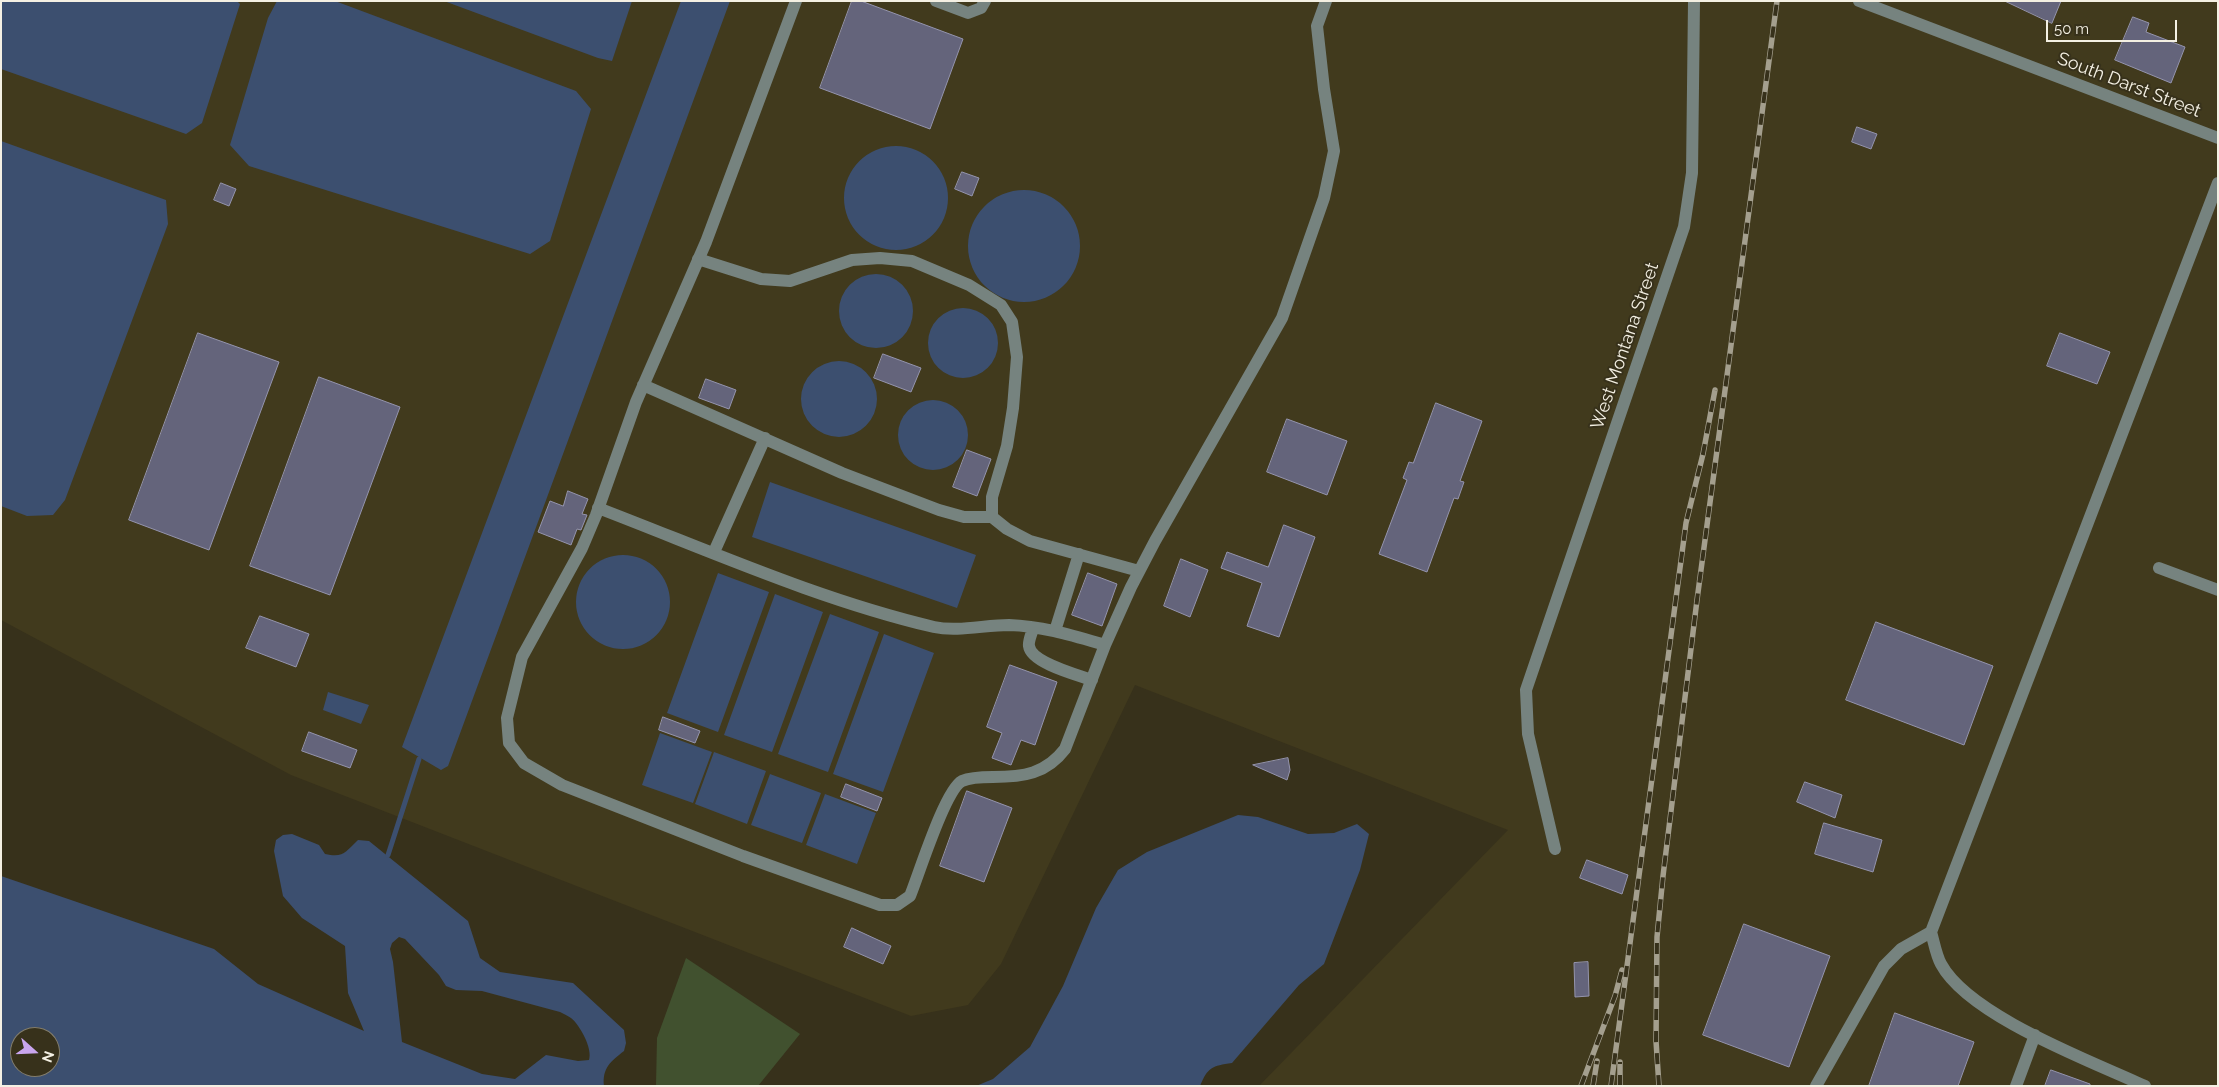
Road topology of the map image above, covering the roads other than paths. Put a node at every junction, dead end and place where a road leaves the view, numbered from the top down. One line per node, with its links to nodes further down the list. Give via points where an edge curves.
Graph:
1 (796, 1): 9 (street)
2 (936, 1): 3 (street, via 968,12 981,8)
3 (986, 1)
4 (1326, 1): 17 (street, via 1317,26 1334,151 1324,198 1282,318)
5 (1694, 1): 23 (street, West Montana Street, via 1692,173 1684,227 1526,690 1528,734)
6 (1859, 1): 7 (street, South Darst Street)
7 (2218, 138)
8 (2218, 182): 24 (street)
9 (698, 259): 10 (street); 13 (street, via 761,279 790,281 852,260 880,258 912,262 968,285 1002,305 1012,322 1018,357 1007,446 992,497)
10 (643, 385): 11 (street); 12 (street)
11 (765, 438): 13 (street, via 842,473 939,510 964,517); 14 (street)
12 (598, 508): 14 (street); 22 (street, via 582,548 522,657 507,718 509,743 524,763 562,785 743,856 880,905 897,905 910,896 947,799 962,781 979,777 1014,777 1040,770 1056,761 1074,731)
13 (992, 517): 15 (street, via 1030,541)
14 (714, 552): 19 (street, via 837,598 936,628 1010,625)
15 (1078, 554): 17 (street); 20 (street)
16 (2159, 568): 18 (street)
17 (1139, 571): 21 (street)
18 (2218, 590)
19 (1034, 628): 20 (street); 22 (street, via 1028,645 1031,654)
20 (1055, 632): 21 (street)
21 (1105, 645): 22 (street)
22 (1092, 680)
23 (1554, 849)
24 (1930, 932): 25 (street, via 1941,964 1958,986 1989,1011); 26 (street, via 1901,949 1884,966)
25 (2035, 1035): 27 (street); 28 (street)
26 (1816, 1086)
27 (2016, 1086)
28 (2145, 1086)

